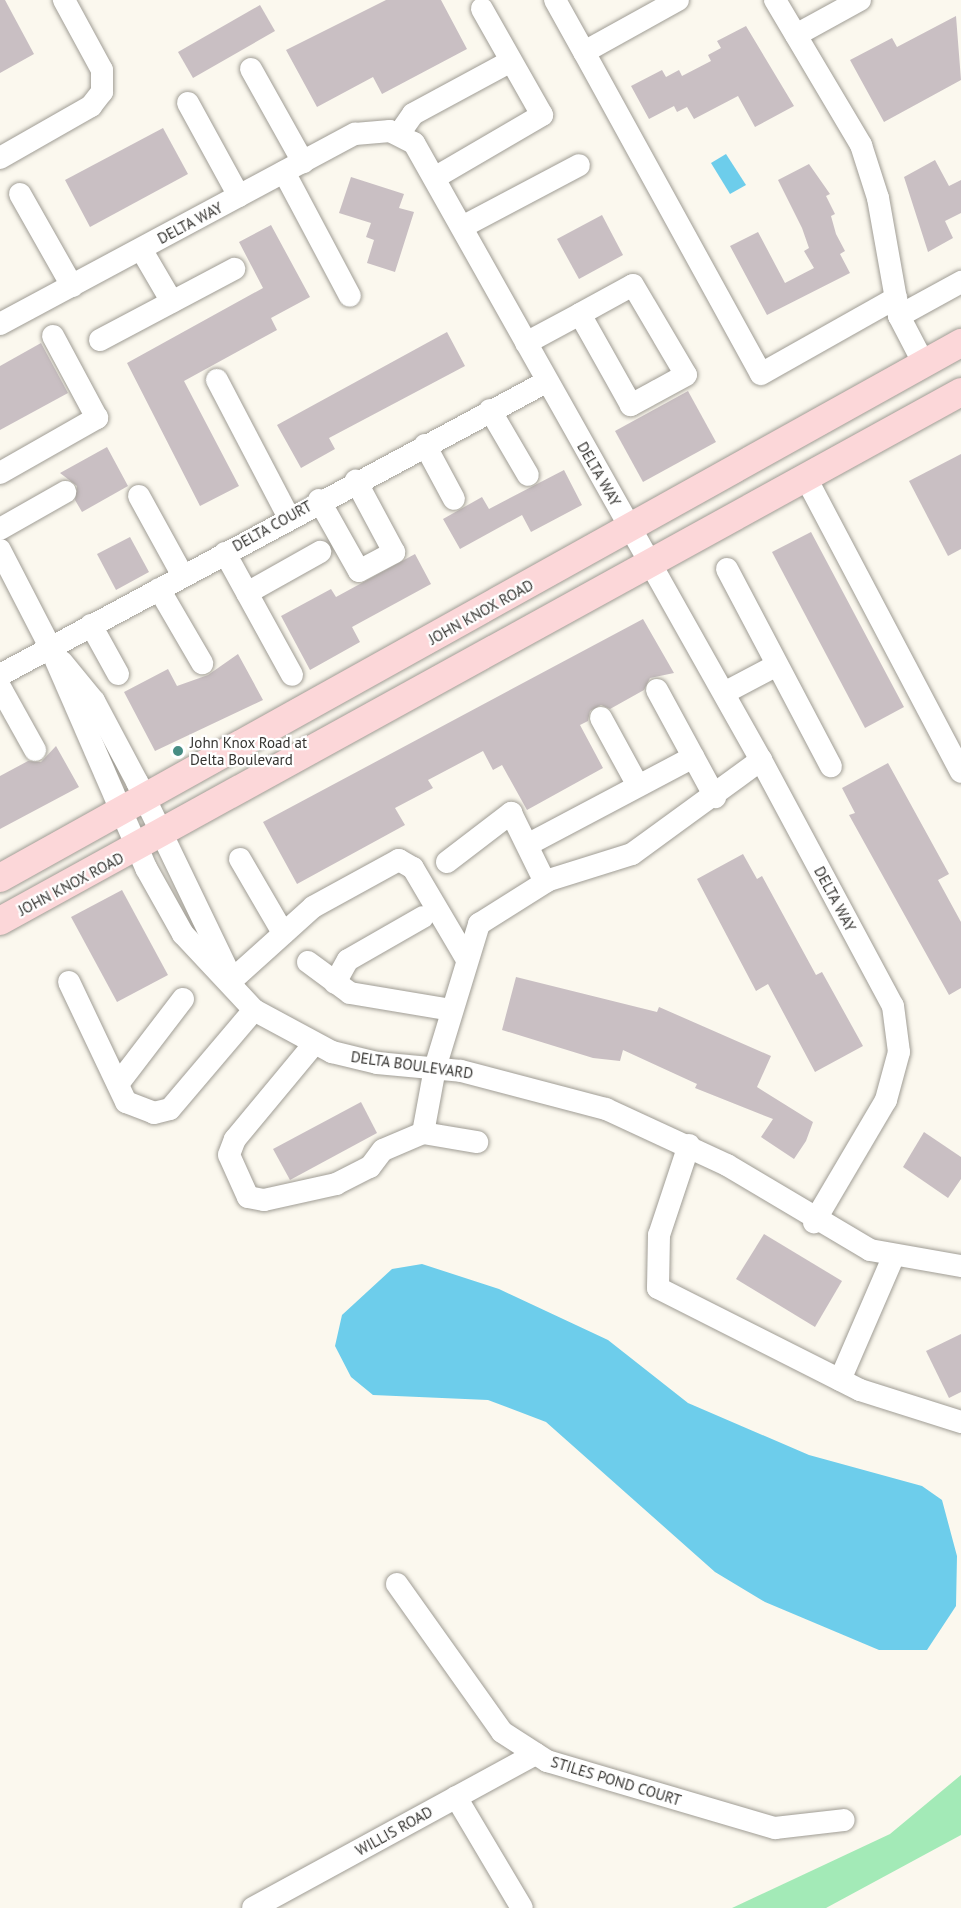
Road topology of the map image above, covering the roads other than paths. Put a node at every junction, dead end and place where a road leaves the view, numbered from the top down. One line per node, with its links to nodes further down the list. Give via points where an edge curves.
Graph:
1 (64, 0): 13 (street, via 98,63 105,85 91,106)
2 (555, 0): 8 (street)
3 (678, 0): 8 (street)
4 (775, 0): 7 (street)
5 (860, 0): 7 (street)
6 (482, 9): 9 (street)
7 (796, 35): 26 (street, via 861,145 878,198)
8 (584, 52): 26 (street, via 761,374)
9 (511, 61): 12 (street, via 413,114); 16 (street, via 542,115)
10 (251, 69): 15 (street)
11 (189, 103): 18 (street)
12 (399, 134): 15 (street, DELTA WAY, via 377,129 355,134); 16 (street, DELTA WAY, via 414,143)
13 (0, 158)
14 (579, 165): 19 (street)
15 (293, 167): 18 (street, DELTA WAY); 24 (street)
16 (436, 177): 19 (street, DELTA WAY)
17 (20, 194): 23 (street)
18 (239, 196): 20 (street, DELTA WAY)
19 (464, 226): 31 (street, DELTA WAY)
20 (141, 249): 23 (street, DELTA WAY); 25 (street)
21 (234, 269): 25 (street)
22 (961, 282): 26 (street)
23 (72, 286): 28 (street, DELTA WAY)
24 (350, 296)
25 (172, 302): 30 (street)
26 (898, 307): 33 (street)
27 (580, 314): 27 (street, via 631,405 686,375 633,285); 31 (street)
28 (0, 324)
29 (52, 336): 39 (street, via 98,418)
30 (100, 340)
31 (526, 343): 35 (street, DELTA WAY)
32 (961, 343): 33 (main road, JOHN KNOX ROAD)
33 (924, 364): 49 (main road, JOHN KNOX ROAD)
34 (217, 380): 47 (street)
35 (546, 382): 37 (street, DELTA COURT); 49 (street, DELTA WAY)
36 (961, 392): 41 (main road, JOHN KNOX ROAD)
37 (490, 410): 38 (street, DELTA COURT); 40 (street)
38 (425, 445): 42 (street, DELTA COURT); 45 (street)
39 (0, 473)
40 (528, 475)
41 (806, 477): 53 (main road, JOHN KNOX ROAD); 73 (street)
42 (356, 480): 46 (street, DELTA COURT); 46 (street, via 394,552 359,571)
43 (64, 492): 48 (street)
44 (140, 496): 55 (street)
45 (454, 499)
46 (319, 500): 47 (street, DELTA COURT)
47 (288, 516): 52 (street, DELTA COURT)
48 (0, 528)
49 (630, 530): 53 (street, DELTA WAY); 76 (main road, JOHN KNOX ROAD)
50 (0, 550): 59 (street, DELTA BOULEVARD)
51 (320, 552): 57 (street)
52 (225, 553): 55 (street, DELTA COURT); 57 (street)
53 (651, 563): 67 (street, DELTA WAY); 77 (main road, JOHN KNOX ROAD)
54 (727, 569): 61 (street)
55 (183, 576): 56 (street, DELTA COURT)
56 (159, 589): 58 (street, DELTA COURT); 60 (street)
57 (247, 593): 64 (street)
58 (91, 625): 59 (street, DELTA COURT); 62 (street)
59 (50, 647): 63 (street, DELTA COURT); 76 (street, DELTA BOULEVARD, via 94,701)
60 (202, 663)
61 (777, 665): 67 (street); 72 (street)
62 (118, 674)
63 (0, 675)
64 (292, 675)
65 (0, 687): 69 (street)
66 (657, 690): 70 (street)
67 (724, 693): 71 (street, DELTA WAY)
68 (601, 718): 74 (street)
69 (35, 750)
70 (693, 757): 74 (street); 75 (street)
71 (761, 760): 75 (street); 101 (street, DELTA WAY, via 893,1006 899,1052 886,1100)
72 (831, 766)
73 (961, 772)
74 (638, 786): 78 (street)
75 (715, 797): 83 (street, via 632,854)
76 (135, 805): 77 (street); 79 (street, DELTA BOULEVARD); 82 (main road, JOHN KNOX ROAD)
77 (162, 835): 79 (main road, JOHN KNOX ROAD); 89 (street, via 208,921)
78 (529, 844): 81 (street, via 511,813); 83 (street)
79 (136, 850): 85 (main road, JOHN KNOX ROAD); 89 (street, DELTA BOULEVARD, via 183,934)
80 (240, 859): 86 (street)
81 (447, 862)
82 (0, 878)
83 (545, 882): 87 (street, via 479,924)
84 (423, 917): 91 (street, via 348,960)
85 (0, 921)
86 (283, 933): 87 (street, via 313,907 399,860 413,868); 89 (street)
87 (466, 958): 94 (street)
88 (308, 962): 91 (street)
89 (232, 980): 93 (street, DELTA BOULEVARD)
90 (69, 982): 97 (street)
91 (335, 983): 94 (street, via 381,1001)
92 (183, 999): 97 (street)
93 (254, 1010): 95 (street, DELTA BOULEVARD); 97 (street, via 170,1108 139,1110 126,1102)
94 (452, 1010): 96 (street)
95 (314, 1044): 96 (street, DELTA BOULEVARD, via 377,1063); 98 (street, via 235,1139 229,1155 248,1197 264,1200 336,1184 370,1167 383,1150)
96 (435, 1068): 98 (street); 100 (street, DELTA BOULEVARD, via 542,1089 606,1109)
97 (118, 1084)
98 (423, 1133): 99 (street)
99 (477, 1142)
100 (689, 1145): 101 (street, DELTA BOULEVARD); 104 (street, via 659,1235 658,1288)
101 (814, 1222): 102 (street, DELTA BOULEVARD, via 870,1250)
102 (894, 1255): 103 (street, DELTA BOULEVARD); 104 (street)
103 (961, 1266)
104 (840, 1380): 105 (street)
105 (961, 1422)
106 (397, 1584): 107 (street, STILES POND COURT, via 502,1732)
107 (536, 1754): 108 (street, WILLIS ROAD); 109 (street, STILES POND COURT, via 775,1828)
108 (456, 1797): 110 (street, WILLIS ROAD); 112 (street)
109 (843, 1820)
110 (291, 1899): 111 (street, WILLIS ROAD)
111 (253, 1908)
112 (522, 1908)

